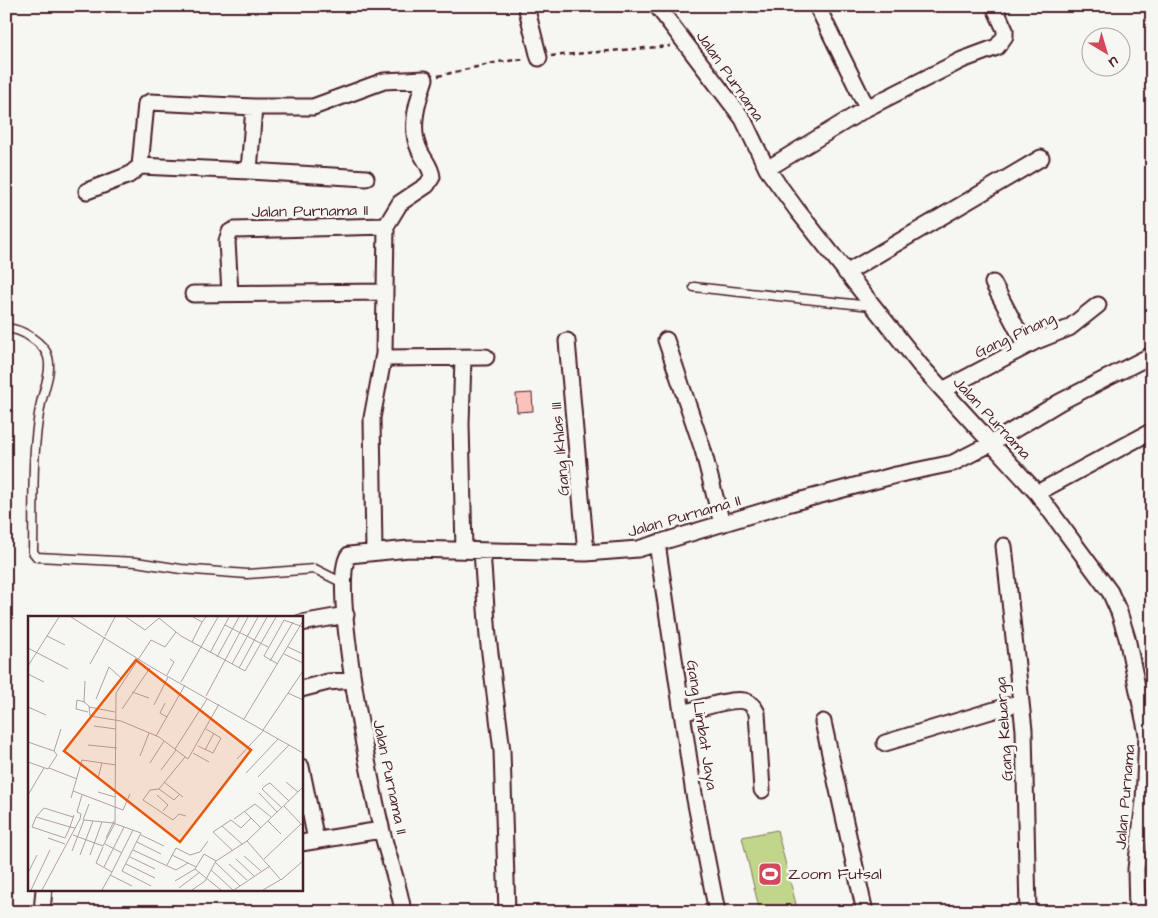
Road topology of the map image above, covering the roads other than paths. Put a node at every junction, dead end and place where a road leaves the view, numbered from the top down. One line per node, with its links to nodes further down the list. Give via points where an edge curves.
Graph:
1 (526, 6): 5 (street)
2 (657, 6): 10 (street, Jalan Purnama, via 743,119)
3 (817, 6): 7 (street)
4 (994, 6): 7 (street, via 1005,30 997,48 962,60)
5 (539, 58)
6 (254, 107): 9 (street, via 146,104); 11 (street); 14 (street, via 313,107 384,81 425,80 419,98 415,136 432,177 427,186 400,204)
7 (867, 108): 10 (street)
8 (1041, 158): 15 (street)
9 (140, 166): 11 (street); 13 (street, via 129,175)
10 (767, 169): 15 (street, Jalan Purnama)
11 (249, 170): 12 (street)
12 (366, 178)
13 (88, 191)
14 (386, 226): 18 (street, Jalan Purnama II); 19 (street, Jalan Purnama II, via 234,230 227,241)
15 (846, 273): 22 (street, Jalan Purnama)
16 (994, 283): 26 (street)
17 (694, 287): 22 (lane)
18 (384, 292): 19 (street); 29 (street, Jalan Purnama II)
19 (230, 293): 20 (street)
20 (193, 294)
21 (1098, 305): 26 (street, Gang Pinang, via 1069,328)
22 (870, 306): 31 (street, Jalan Purnama)
23 (6, 329): 42 (lane, via 13,329 41,344 49,359 35,434 33,552 37,557 112,560 247,574 315,569)
24 (666, 340): 35 (street, via 703,450)
25 (567, 341): 41 (street, Gang Ikhlas III)
26 (1026, 346): 31 (street, Gang Pinang)
27 (1152, 355): 33 (street, Jalan Purnama II, via 1060,402)
28 (486, 357): 30 (street)
29 (383, 358): 30 (street); 40 (street, Jalan Purnama II, via 372,418)
30 (462, 358): 38 (street)
31 (942, 390): 33 (street, Jalan Purnama)
32 (1152, 431): 34 (street)
33 (992, 443): 34 (street, Jalan Purnama); 35 (street, Jalan Purnama II, via 953,463 896,475)
34 (1037, 493): 50 (street, Jalan Purnama, via 1110,592 1127,638)
35 (722, 524): 36 (street, Jalan Purnama II)
36 (657, 544): 41 (street, Jalan Purnama II, via 638,549); 48 (street, Gang Limbat Jaya)
37 (1004, 546): 47 (street, Gang Keluarga)
38 (464, 550): 39 (street, Jalan Purnama II); 40 (street, Jalan Purnama II, via 409,548)
39 (482, 551): 41 (street, Jalan Purnama II); 59 (street, via 488,637 502,751)
40 (374, 552): 42 (street, Jalan Purnama II, via 354,553 346,558)
41 (586, 553)
42 (343, 583): 43 (street, Jalan Purnama II)
43 (346, 615): 44 (street); 45 (street, Jalan Purnama II)
44 (302, 622)
45 (352, 680): 46 (street); 54 (street, Jalan Purnama II)
46 (302, 689)
47 (1021, 702): 51 (street); 62 (street, Gang Keluarga)
48 (682, 713): 53 (street, via 736,700 752,705 757,714); 60 (street, Gang Limbat Jaya)
49 (823, 722): 61 (street)
50 (1150, 734): 63 (street, Jalan Purnama, via 1136,869)
51 (885, 743)
52 (302, 776): 55 (street)
53 (762, 790)
54 (381, 830): 55 (street); 58 (street, Jalan Purnama II, via 400,891)
55 (309, 841)
56 (44, 890): 57 (street)
57 (42, 912)
58 (403, 912)
59 (507, 912)
60 (717, 912)
61 (865, 912)
62 (1028, 912)
63 (1137, 912)

